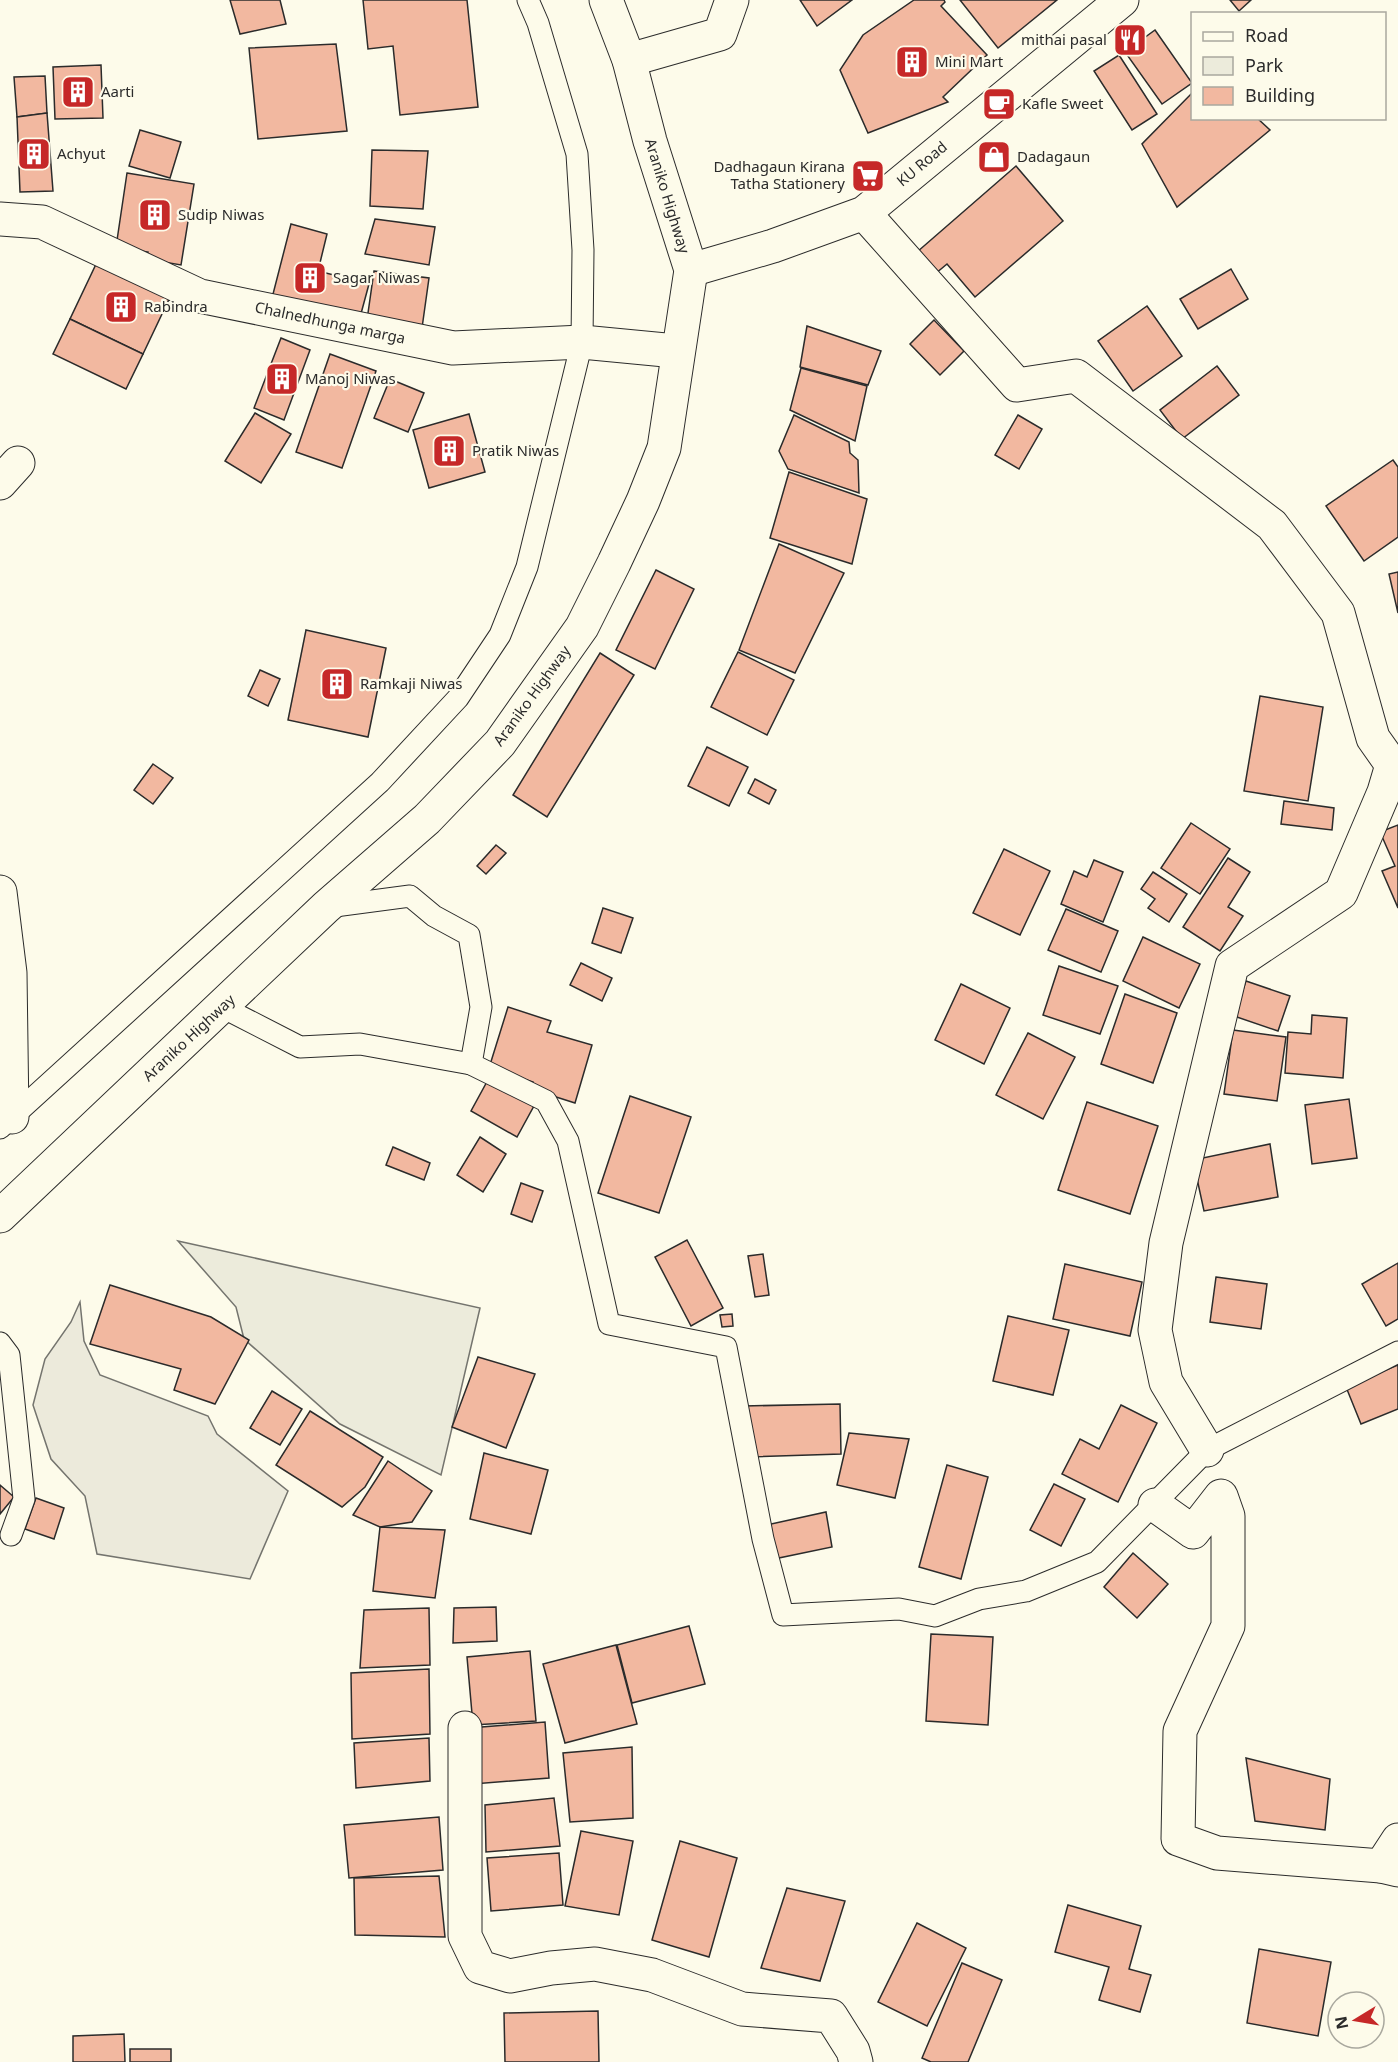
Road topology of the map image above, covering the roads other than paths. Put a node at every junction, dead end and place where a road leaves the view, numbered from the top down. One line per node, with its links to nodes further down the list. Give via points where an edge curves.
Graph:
1 (528, 0): 9 (lane, via 577,154 583,250)
2 (606, 0): 5 (main road, Araniko Highway)
3 (732, 0): 5 (main road, via 720,34)
4 (1122, 0): 6 (main road, KU Road)
5 (629, 60): 8 (main road, Araniko Highway)
6 (864, 213): 8 (main road, KU Road); 11 (main road, via 1017,385 1076,376 1272,525 1338,613 1373,738)
7 (0, 219): 9 (main road, Chalnedhunga marga, via 42,222 201,296 453,348)
8 (691, 270): 10 (main road, Araniko Highway)
9 (582, 342): 10 (main road, Chalnedhunga marga); 16 (lane, via 527,567 500,635 458,698 380,782)
10 (676, 351): 13 (main road, Araniko Highway, via 664,448 582,627 500,743 428,819)
11 (1395, 765): 20 (main road, via 1341,893 1232,966 1166,1243 1155,1330 1166,1382)
12 (0, 892): 16 (main road, via 10,973)
13 (326, 907): 14 (main road, Araniko Highway); 15 (lane, via 410,896 434,916 469,935 481,1007)
14 (222, 1007): 15 (lane, via 300,1047 360,1044); 17 (main road, Araniko Highway)
15 (471, 1064): 21 (lane, via 546,1101 568,1141 609,1324 726,1347 763,1539 783,1615 899,1609 935,1616 979,1599 1026,1591 1097,1562)
16 (6, 1122)
17 (0, 1216)
18 (0, 1343): 22 (lane, via 9,1355 24,1499)
19 (1398, 1352): 20 (lane)
20 (1207, 1450): 21 (lane)
21 (1155, 1505): 24 (main road, via 1193,1532 1221,1496 1228,1516 1228,1626 1180,1731 1178,1839 1218,1853)
22 (11, 1534)
23 (465, 1728): 25 (main road, via 465,1936 480,1967 510,1976 595,1964 651,1976 741,2008 831,2016)
24 (1392, 1859)
25 (856, 2062)

